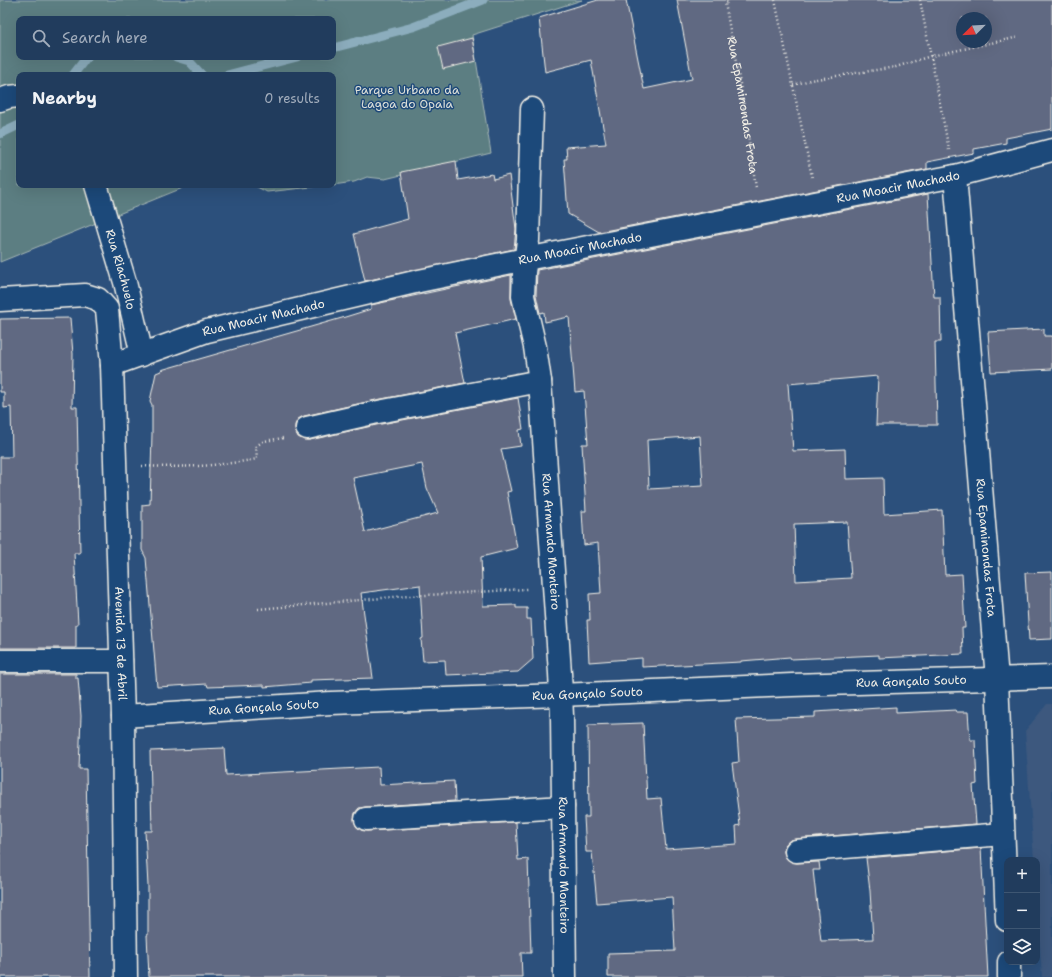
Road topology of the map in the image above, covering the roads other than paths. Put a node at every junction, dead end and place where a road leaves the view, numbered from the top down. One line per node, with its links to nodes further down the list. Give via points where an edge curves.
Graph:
1 (16, 96): 2 (street)
2 (0, 100)
3 (532, 108): 7 (street, Rua Armando Monteiro)
4 (1052, 150): 5 (street, Rua Moacir Machado)
5 (955, 176): 7 (street, Rua Moacir Machado); 16 (street, Rua Epaminondas Frota)
6 (97, 188): 9 (street, Rua Riachuelo, via 125,282)
7 (526, 259): 9 (street, Rua Moacir Machado, via 419,281 207,331); 11 (street, Rua Armando Monteiro, via 523,296)
8 (0, 300): 10 (street, Avenida 13 de Abril, via 85,295 98,299 107,309)
9 (142, 355): 10 (street, Rua Moacir Machado)
10 (112, 365): 14 (street, Avenida 13 de Abril)
11 (540, 381): 12 (street); 17 (street, Rua Armando Monteiro)
12 (307, 428)
13 (0, 661): 14 (street)
14 (121, 661): 18 (street, Avenida 13 de Abril)
15 (1052, 677): 16 (street, Rua Gonçalo Souto)
16 (997, 679): 17 (street, Rua Gonçalo Souto, via 792,684); 21 (street, Rua Epaminondas Frota)
17 (560, 695): 18 (street, Rua Gonçalo Souto, via 331,704); 19 (street, Rua Armando Monteiro)
18 (123, 716): 25 (street, Avenida 13 de Abril)
19 (563, 807): 20 (street); 26 (street, Rua Armando Monteiro)
20 (366, 819)
21 (1003, 834): 22 (street); 23 (street, Rua Epaminondas Frota)
22 (796, 851)
23 (1006, 893)
24 (1009, 965): 27 (street)
25 (126, 977)
26 (565, 977)
27 (1009, 977)

